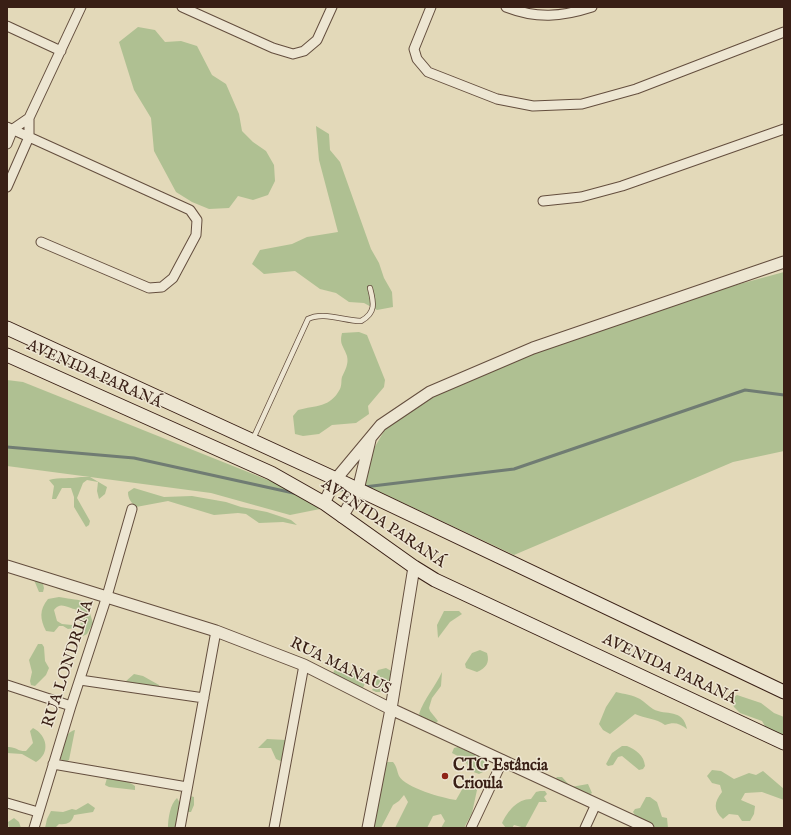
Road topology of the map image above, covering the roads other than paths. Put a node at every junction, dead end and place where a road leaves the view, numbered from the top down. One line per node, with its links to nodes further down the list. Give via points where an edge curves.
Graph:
1 (81, 7): 9 (street)
2 (182, 7): 3 (street, via 273,48 293,54 304,51 317,40)
3 (332, 7)
4 (431, 7): 8 (street, via 414,49 417,59 428,72 497,99 534,106 582,104 636,89)
5 (506, 7): 6 (street, via 542,15 568,15)
6 (592, 7)
7 (7, 26): 9 (street)
8 (784, 32)
9 (61, 51): 10 (street)
10 (29, 118): 11 (street); 13 (street)
11 (10, 128): 13 (street); 14 (street)
12 (784, 129): 16 (street, via 622,186 581,197)
13 (29, 137): 15 (street); 17 (street, via 190,210 197,220 196,235 173,278 162,287 149,288)
14 (7, 144)
15 (7, 187)
16 (543, 201)
17 (41, 242)
18 (784, 262): 22 (street, via 533,348 437,389 393,415)
19 (370, 288): 23 (lane, via 374,304 371,314 361,322 328,316 308,319)
20 (7, 328): 23 (main road, AVENIDA PARANÁ)
21 (7, 355): 26 (main road, AVENIDA PARANÁ, via 271,473)
22 (370, 437): 24 (street); 25 (street)
23 (252, 441): 24 (main road, AVENIDA PARANÁ)
24 (336, 479): 25 (main road, AVENIDA PARANÁ); 26 (street)
25 (358, 490): 28 (street); 36 (main road, AVENIDA PARANÁ)
26 (320, 501): 28 (main road, AVENIDA PARANÁ)
27 (132, 509): 31 (street, RUA LONDRINA)
28 (342, 517): 30 (main road, AVENIDA PARANÁ)
29 (7, 566): 31 (street, RUA MANAUS)
30 (414, 567): 39 (street); 40 (main road, AVENIDA PARANÁ, via 435,580)
31 (107, 596): 32 (street, RUA MANAUS); 34 (street, RUA LONDRINA)
32 (216, 631): 33 (street, RUA MANAUS); 37 (street)
33 (304, 665): 39 (street, RUA MANAUS); 49 (street)
34 (80, 680): 37 (street); 38 (street, RUA LONDRINA)
35 (7, 686): 38 (street)
36 (784, 692)
37 (204, 698): 43 (street)
38 (71, 706): 42 (street, RUA LONDRINA)
39 (391, 709): 41 (street, RUA MANAUS); 50 (street)
40 (784, 743)
41 (503, 760): 45 (street, RUA MANAUS); 51 (street)
42 (53, 764): 43 (street); 46 (street, RUA LONDRINA)
43 (187, 787): 48 (street)
44 (7, 803): 46 (street)
45 (596, 804): 52 (street); 53 (street, RUA MANAUS)
46 (38, 812): 47 (street, RUA LONDRINA)
47 (34, 828)
48 (180, 828)
49 (274, 828)
50 (368, 828)
51 (471, 828)
52 (585, 828)
53 (648, 828)

